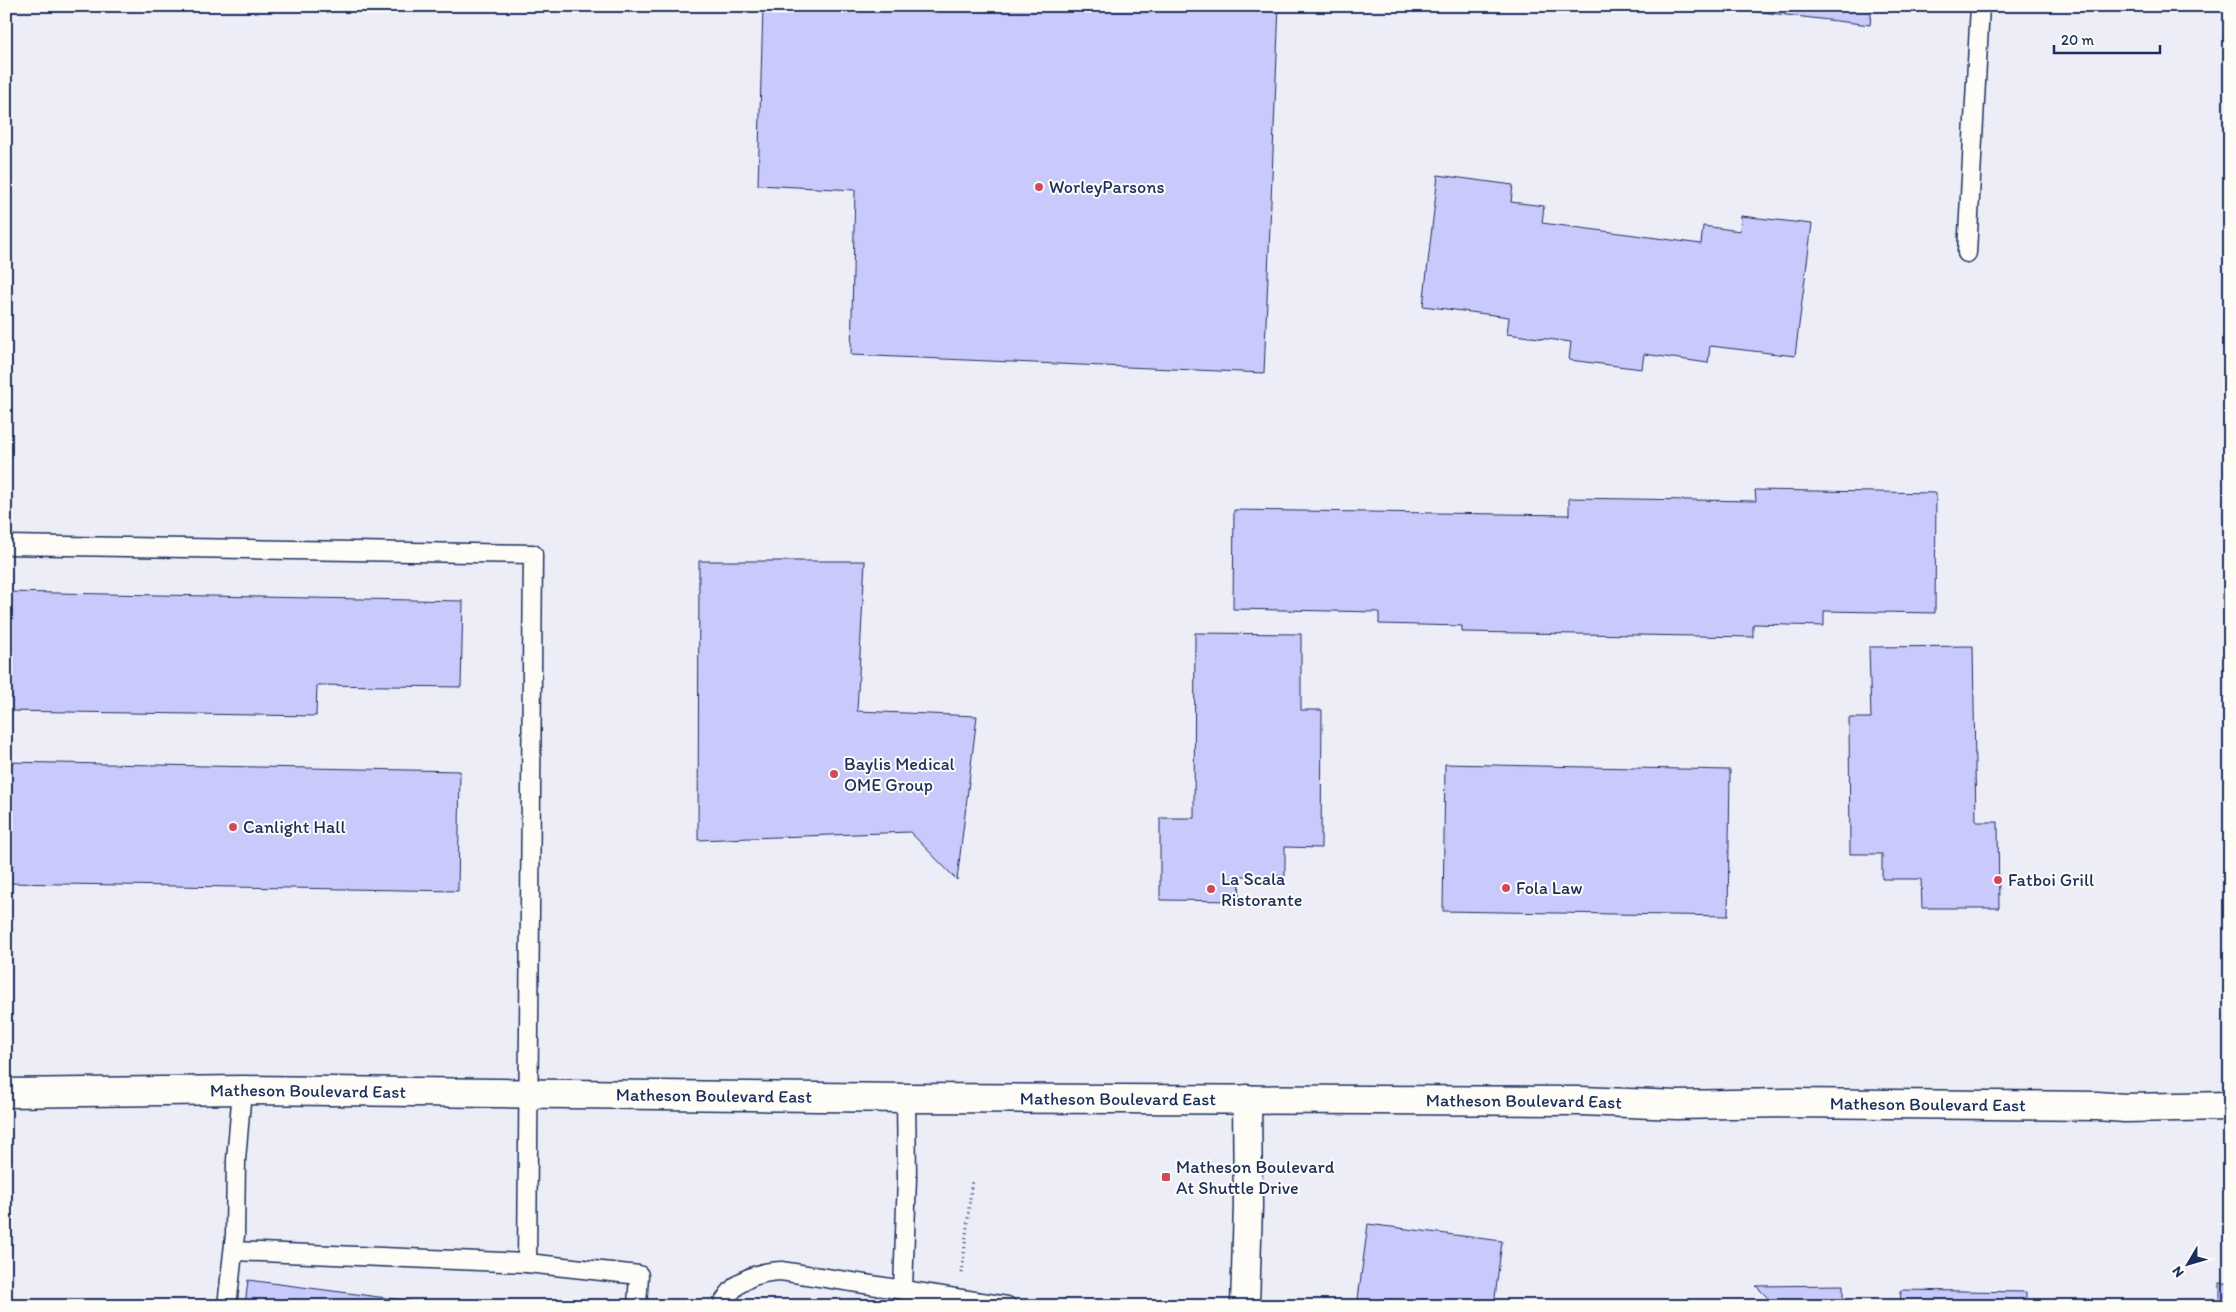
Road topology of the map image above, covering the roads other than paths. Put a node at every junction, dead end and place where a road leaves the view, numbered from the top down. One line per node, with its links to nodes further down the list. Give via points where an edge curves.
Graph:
1 (1980, 6): 2 (lane)
2 (1967, 252)
3 (6, 545): 6 (lane, via 533,554)
4 (242, 1090): 5 (street, Matheson Boulevard East); 6 (street, Matheson Boulevard East); 10 (lane)
5 (6, 1092)
6 (530, 1094): 7 (street, Matheson Boulevard East); 11 (lane)
7 (906, 1098): 8 (street, Matheson Boulevard East); 12 (lane)
8 (1247, 1099): 9 (street, Matheson Boulevard East, via 2125,1108); 17 (street)
9 (2230, 1106)
10 (234, 1250): 11 (lane); 13 (lane)
11 (527, 1263): 14 (lane, via 639,1275)
12 (903, 1290): 15 (lane, via 781,1271 763,1272 746,1278 733,1288); 16 (lane)
13 (228, 1306)
14 (637, 1306)
15 (722, 1306)
16 (1007, 1306)
17 (1245, 1306)

